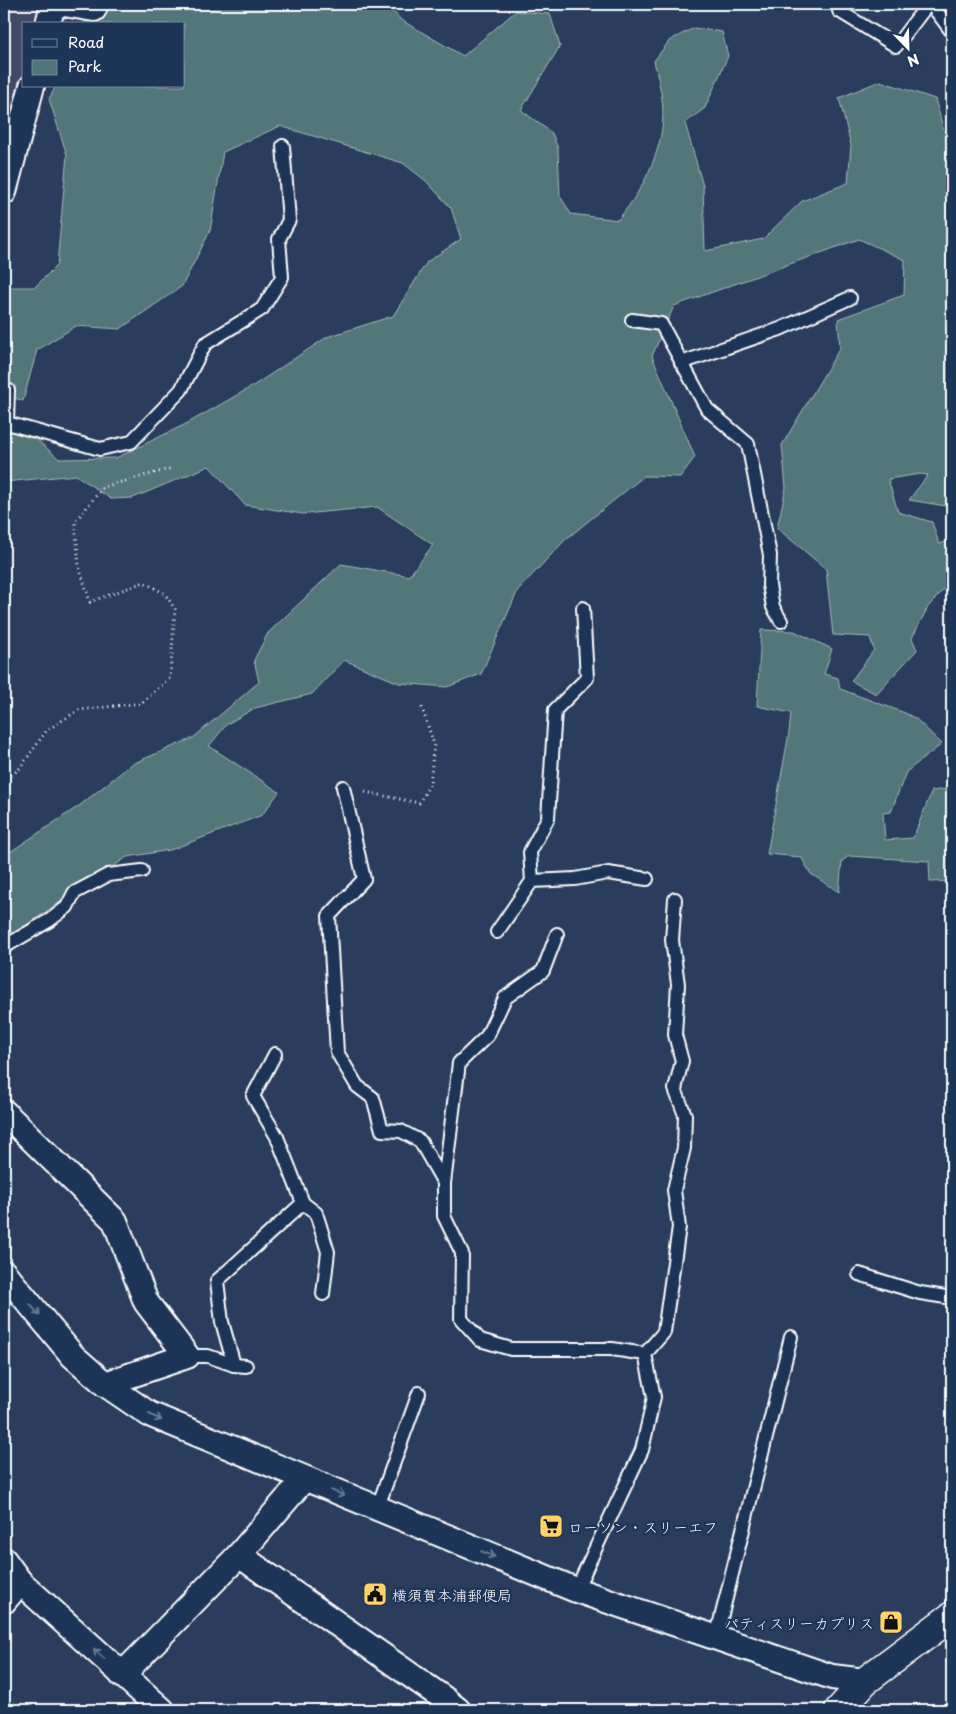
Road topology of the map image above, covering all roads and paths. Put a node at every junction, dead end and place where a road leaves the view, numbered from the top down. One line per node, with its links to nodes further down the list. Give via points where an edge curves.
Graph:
1 (53, 4): 6 (street)
2 (64, 4): 4 (street)
3 (929, 4): 5 (lane, via 896,46); 7 (lane)
4 (94, 9)
5 (839, 11)
6 (48, 22)
7 (952, 32)
8 (31, 88): 10 (street)
9 (283, 146): 14 (lane, via 289,220 279,239 282,277 262,309 205,344 181,390 131,442 100,449 7,423 8,390)
10 (4, 192)
11 (850, 298): 13 (lane, via 780,329)
12 (632, 320): 13 (lane, via 661,324)
13 (681, 364): 17 (lane, via 707,409 748,444 770,555 770,592 773,607)
14 (4, 392)
15 (173, 468): 19 (path, via 103,487 76,522 79,566 90,602 144,582 165,594 175,609 170,678 142,703 79,710 47,730 20,768)
16 (582, 608): 23 (lane, via 587,678 555,710 548,818 530,852)
17 (781, 621)
18 (421, 705): 20 (path, via 434,744 430,784 419,803)
19 (4, 782)
20 (343, 788): 30 (lane, via 364,879 329,916 337,1052 357,1086 374,1098 382,1130 401,1132 420,1141)
21 (142, 871): 27 (lane, via 108,874 74,893 67,906 50,920)
22 (647, 880): 23 (lane, via 608,872 574,879)
23 (532, 881): 25 (lane)
24 (675, 899): 37 (lane, via 672,940 678,984 675,1035 682,1061 675,1089 685,1115 684,1148 674,1190 679,1227 664,1332)
25 (497, 932)
26 (557, 934): 30 (lane, via 544,971 505,998 487,1036 459,1063)
27 (4, 947)
28 (275, 1054): 31 (lane, via 253,1096 277,1138)
29 (4, 1112): 38 (street, via 115,1221 146,1302)
30 (444, 1183): 37 (lane, via 444,1216 462,1253 462,1319 480,1340 511,1350 612,1349)
31 (303, 1203): 34 (lane, via 316,1213 328,1252); 38 (lane, via 217,1282 222,1322 240,1366 208,1356)
32 (4, 1273): 39 (street, one-way to 39, via 73,1356)
33 (859, 1274): 35 (lane, via 920,1293)
34 (323, 1294)
35 (952, 1298)
36 (791, 1337): 49 (lane)
37 (645, 1354): 46 (lane, via 654,1398 642,1450)
38 (187, 1356): 39 (street)
39 (105, 1384): 41 (street, one-way to 41, via 149,1414)
40 (419, 1393): 42 (lane)
41 (304, 1480): 42 (street, one-way to 42); 43 (street)
42 (377, 1510): 46 (street, one-way to 46)
43 (239, 1555): 50 (street); 53 (street)
44 (4, 1560): 45 (street)
45 (20, 1582): 47 (street); 50 (street, one-way to 45)
46 (576, 1590): 49 (street)
47 (4, 1601)
48 (952, 1616): 51 (street)
49 (716, 1638): 51 (street, via 832,1677)
50 (122, 1675): 52 (street)
51 (865, 1681): 54 (street)
52 (162, 1710)
53 (458, 1710)
54 (839, 1710)

